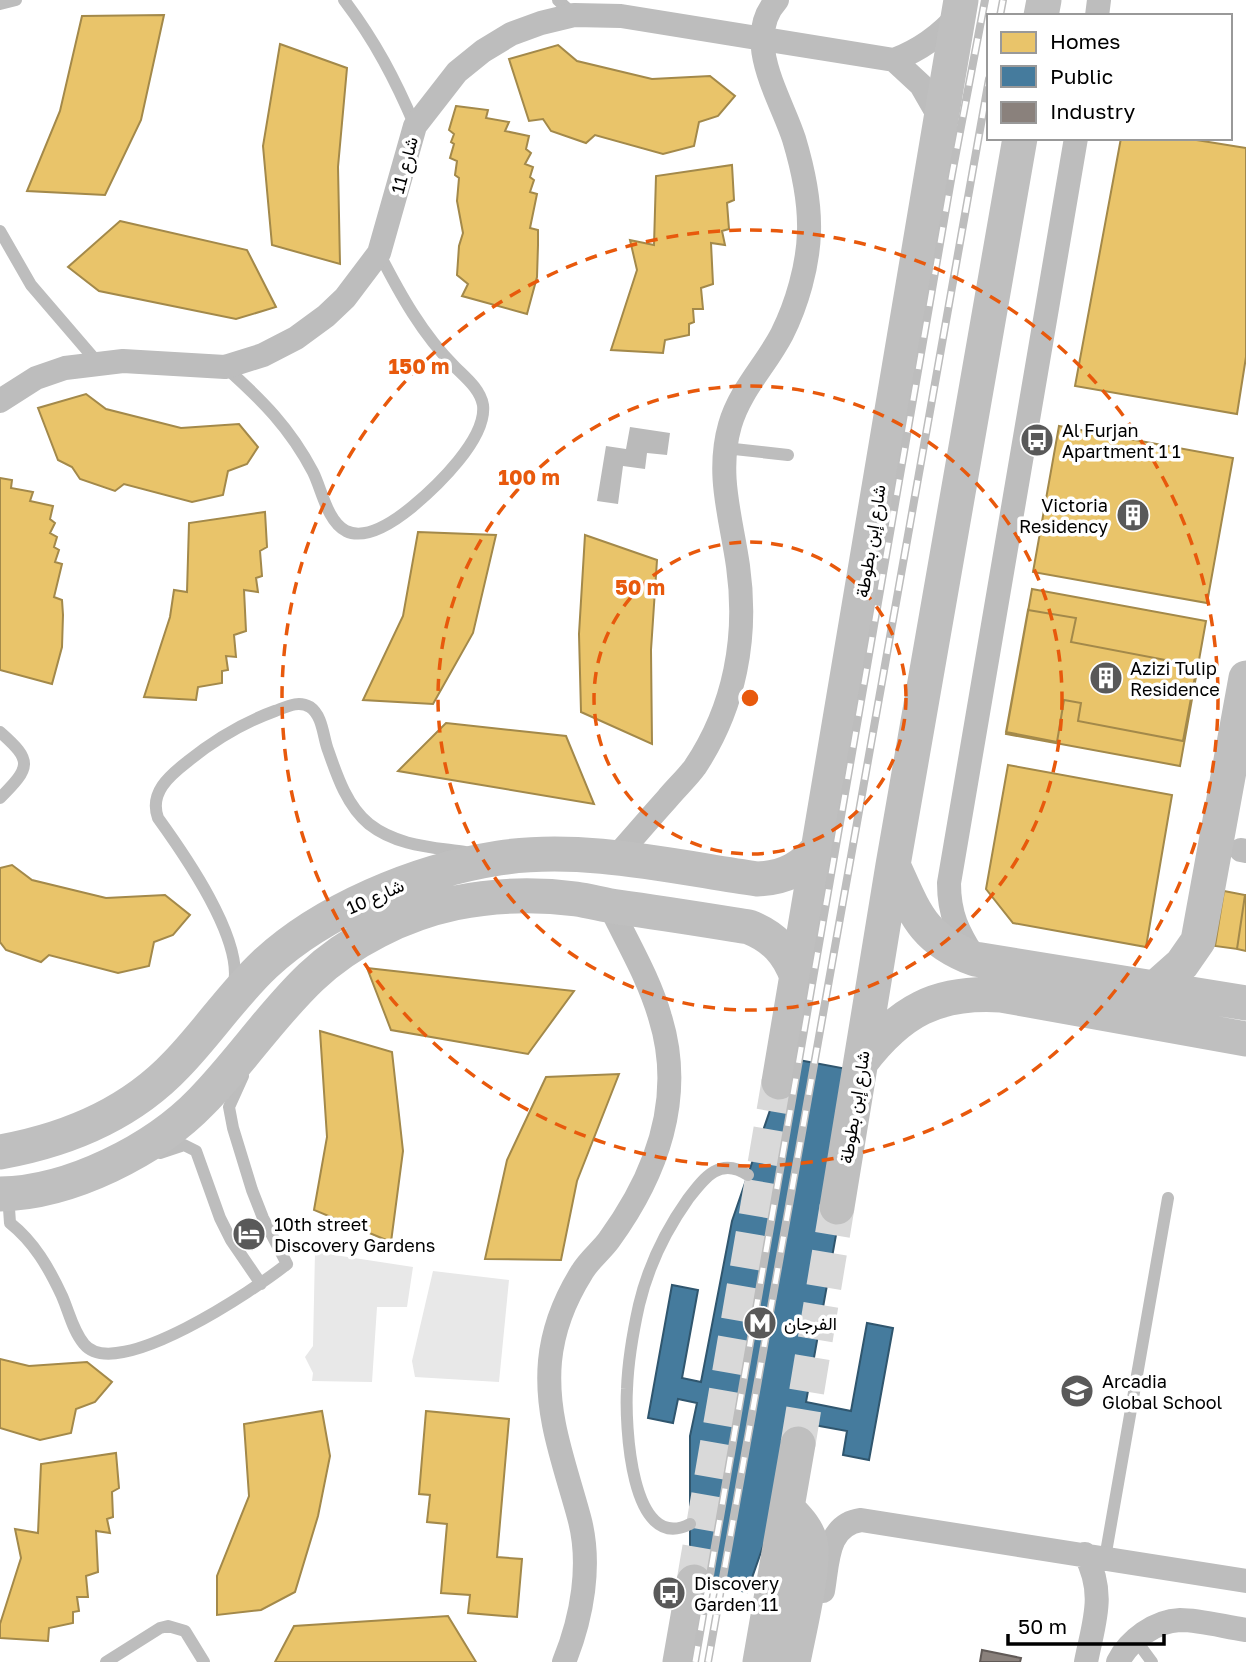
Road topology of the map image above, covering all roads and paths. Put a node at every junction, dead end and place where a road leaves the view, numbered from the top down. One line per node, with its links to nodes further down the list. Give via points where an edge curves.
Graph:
1 (16, 0): 4 (lane)
2 (344, 0): 10 (lane, via 381,53)
3 (777, 0): 7 (street, via 766,18)
4 (0, 4)
5 (566, 8): 7 (street, شارع 11); 10 (street, شارع 11, via 483,51 457,72)
6 (959, 8): 8 (street, via 930,43); 9 (street, شارع إبن بطوطة)
7 (763, 37): 8 (street, شارع 11); 18 (street, via 765,62 806,181 809,233 801,285 782,334 740,400)
8 (894, 60): 9 (street, via 921,85)
9 (940, 118): 23 (street, شارع إبن بطوطة)
10 (415, 126): 14 (street, شارع 11)
11 (1020, 140): 26 (street, شارع إبن بطوطة)
12 (1076, 140): 29 (street, via 949,883 955,924)
13 (0, 231): 15 (lane, via 31,285)
14 (379, 253): 16 (street, شارع 11, via 345,298 306,331 263,355); 16 (lane, via 412,314 470,381 483,404 478,429 459,459 410,509 367,533 345,530 336,523 286,427)
15 (98, 363): 16 (street, شارع 11); 17 (street, شارع 11, via 36,378)
16 (225, 367)
17 (0, 401)
18 (725, 448): 19 (lane); 25 (street, via 723,480 743,595 733,686 717,729 694,769)
19 (788, 455)
20 (1246, 678): 31 (street, via 1198,941 1182,964)
21 (0, 732): 22 (lane, via 24,757 21,775)
22 (0, 798)
23 (821, 845): 25 (street, شارع 10, via 800,867 773,878); 30 (street, شارع إبن بطوطة)
24 (500, 858): 25 (street, شارع 10); 27 (street, via 502,879); 32 (street, شارع 10, via 400,883 353,905 266,962); 32 (lane, via 410,843 368,823 345,792 311,708 295,704 229,732 160,787 155,810 202,885 234,957)
25 (615, 858)
26 (894, 865): 29 (street, via 925,926 940,942); 36 (street, شارع إبن بطوطة)
27 (492, 897): 28 (street, شارع 10, via 564,898); 35 (street, شارع 10, via 414,915 333,958 287,1001)
28 (623, 908): 30 (street, شارع 10, via 749,926 785,951); 56 (street, via 627,943 661,1017 670,1094 660,1144 646,1179 567,1298 550,1362 553,1420 584,1554 579,1617)
29 (975, 959): 31 (street)
30 (797, 977): 37 (street, شارع إبن بطوطة)
31 (1155, 988): 33 (street)
32 (230, 1000): 38 (street, شارع 10, via 176,1066 143,1095 72,1134)
33 (1246, 1003)
34 (1246, 1039): 36 (street, via 975,993 922,1006 898,1021)
35 (253, 1043): 39 (street, شارع 10, via 201,1102 151,1143); 44 (lane, via 230,1115 252,1190 287,1264)
36 (861, 1062): 42 (street, شارع إبن بطوطة)
37 (779, 1082)
38 (0, 1153)
39 (122, 1158): 43 (street, شارع 10); 44 (lane, via 191,1147 231,1240)
40 (748, 1175): 47 (lane, via 738,1168 720,1168 704,1178 676,1216 640,1303 630,1354 627,1427 642,1504 651,1518 665,1527)
41 (1168, 1198): 48 (lane)
42 (837, 1207)
43 (5, 1208): 44 (lane, via 37,1250 82,1341 100,1354 115,1354 191,1326)
44 (261, 1284)
45 (799, 1444): 46 (street)
46 (788, 1509): 58 (street); 59 (street, via 804,1526 811,1561)
47 (690, 1524)
48 (1106, 1558): 49 (street); 51 (street, via 1111,1577); 51 (street, via 1094,1573); 60 (street, via 861,1520 850,1522 841,1527 831,1546)
49 (1246, 1581)
50 (694, 1582): 57 (street)
51 (1098, 1598): 61 (street)
52 (1246, 1630): 53 (street, via 1180,1620 1156,1626)
53 (1135, 1639): 62 (street); 63 (lane)
54 (106, 1662): 55 (lane, via 168,1626 185,1632)
55 (204, 1662)
56 (564, 1662)
57 (680, 1662)
58 (760, 1662)
59 (793, 1662)
60 (811, 1662)
61 (1086, 1662)
62 (1118, 1662)
63 (1152, 1662)

